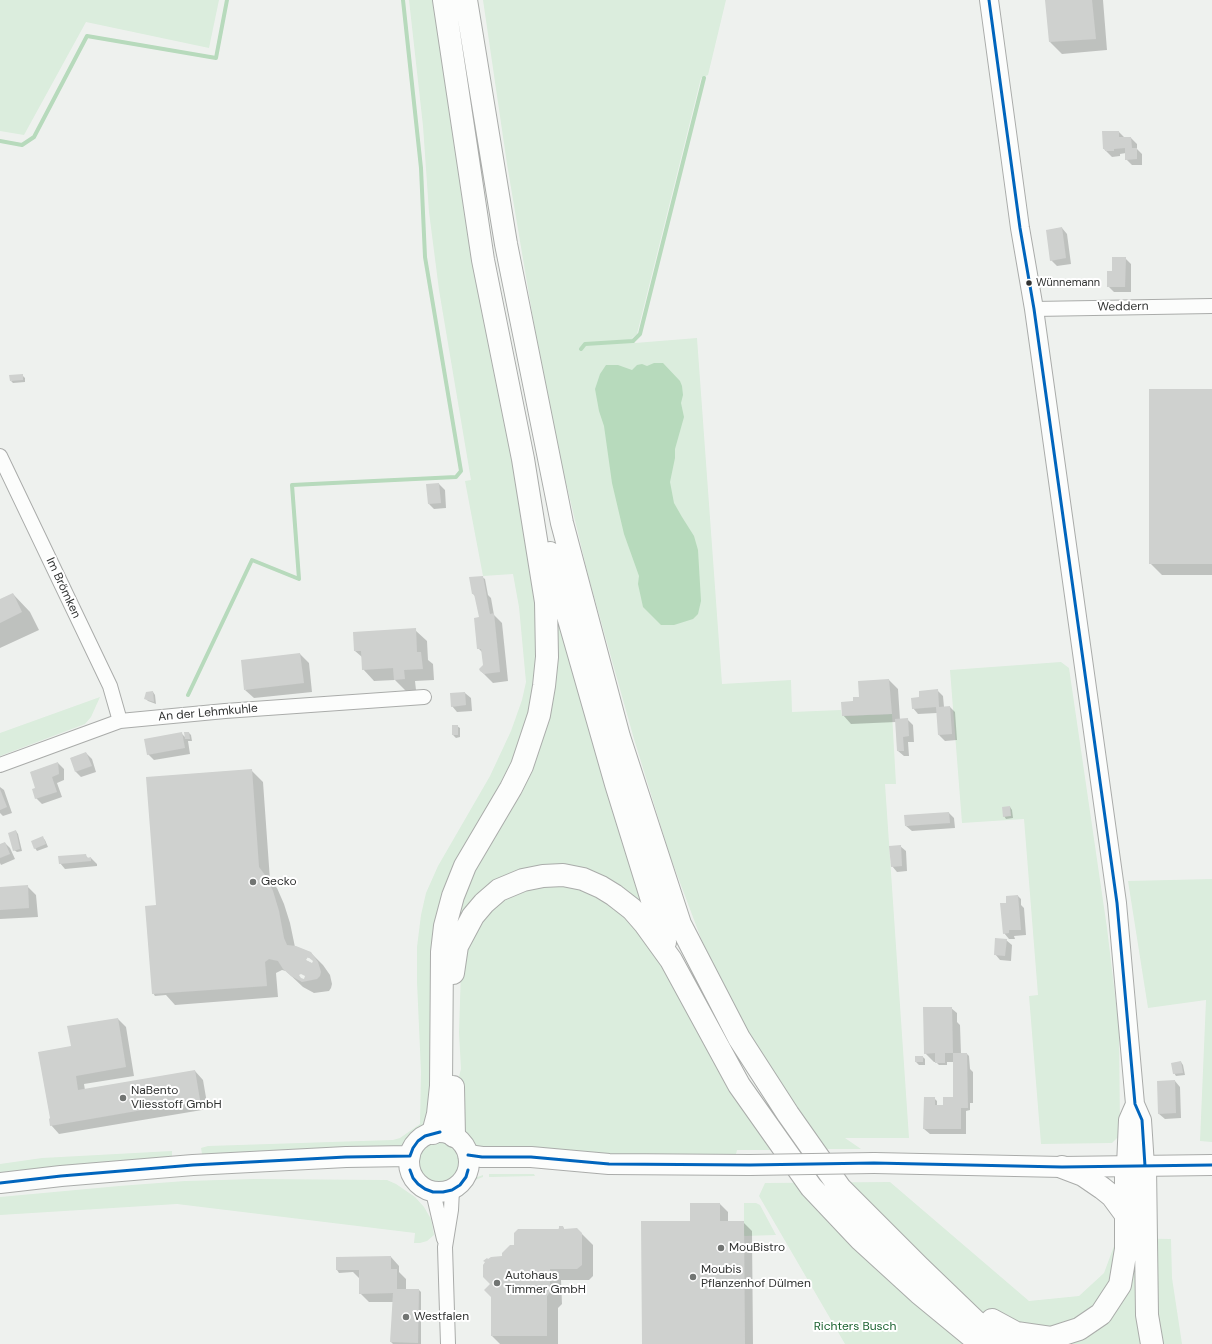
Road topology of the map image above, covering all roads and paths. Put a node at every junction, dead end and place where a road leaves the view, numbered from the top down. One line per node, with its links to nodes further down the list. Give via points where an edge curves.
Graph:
1 (444, 0): 7 (highway, via 483,260)
2 (466, 0): 23 (highway, via 506,244 562,524 619,738 680,924 739,1038 840,1188)
3 (989, 0): 5 (street, via 1020,228)
4 (1212, 306): 5 (street, Weddern)
5 (1034, 309): 18 (street, via 1117,903 1135,1104 1128,1120)
6 (0, 456): 9 (street, Im Brömken, via 110,686)
7 (523, 459): 11 (highway, via 616,784); 12 (highway, via 546,602 547,657 544,686 539,715 522,766 465,866 445,926 442,952 442,1086)
8 (424, 697): 9 (street, An der Lehmkuhle)
9 (120, 721): 10 (street, An der Lehmkuhle)
10 (0, 765)
11 (671, 960): 13 (highway, via 632,909 601,887 583,879 563,875 543,876 523,880 499,890 473,916 457,946 452,985); 25 (highway, via 739,1085 811,1186 866,1245)
12 (433, 1133): 13 (main road); 15 (main road, via 418,1141 413,1148)
13 (454, 1136): 14 (main road)
14 (468, 1154): 16 (main road, via 482,1157 531,1157); 21 (main road, via 468,1170)
15 (410, 1163): 20 (main road, via 346,1169 266,1162 193,1165); 21 (main road, via 413,1178 425,1189)
16 (609, 1164): 19 (main road, bridge, via 874,1163); 21 (main road, via 533,1170 483,1170)
17 (1212, 1165): 18 (main road)
18 (1136, 1166): 19 (main road); 22 (highway); 27 (highway, via 1147,1314)
19 (1062, 1167): 22 (highway, via 1084,1175 1102,1188 1112,1196)
20 (0, 1183)
21 (450, 1186): 24 (street, via 446,1247)
22 (1126, 1215): 23 (highway, via 1126,1249 1120,1285 1101,1314 1079,1329 1051,1338 1016,1332 979,1314)
23 (919, 1267): 26 (highway, via 975,1321)
24 (448, 1344)
25 (981, 1344)
26 (1008, 1344)
27 (1152, 1344)

